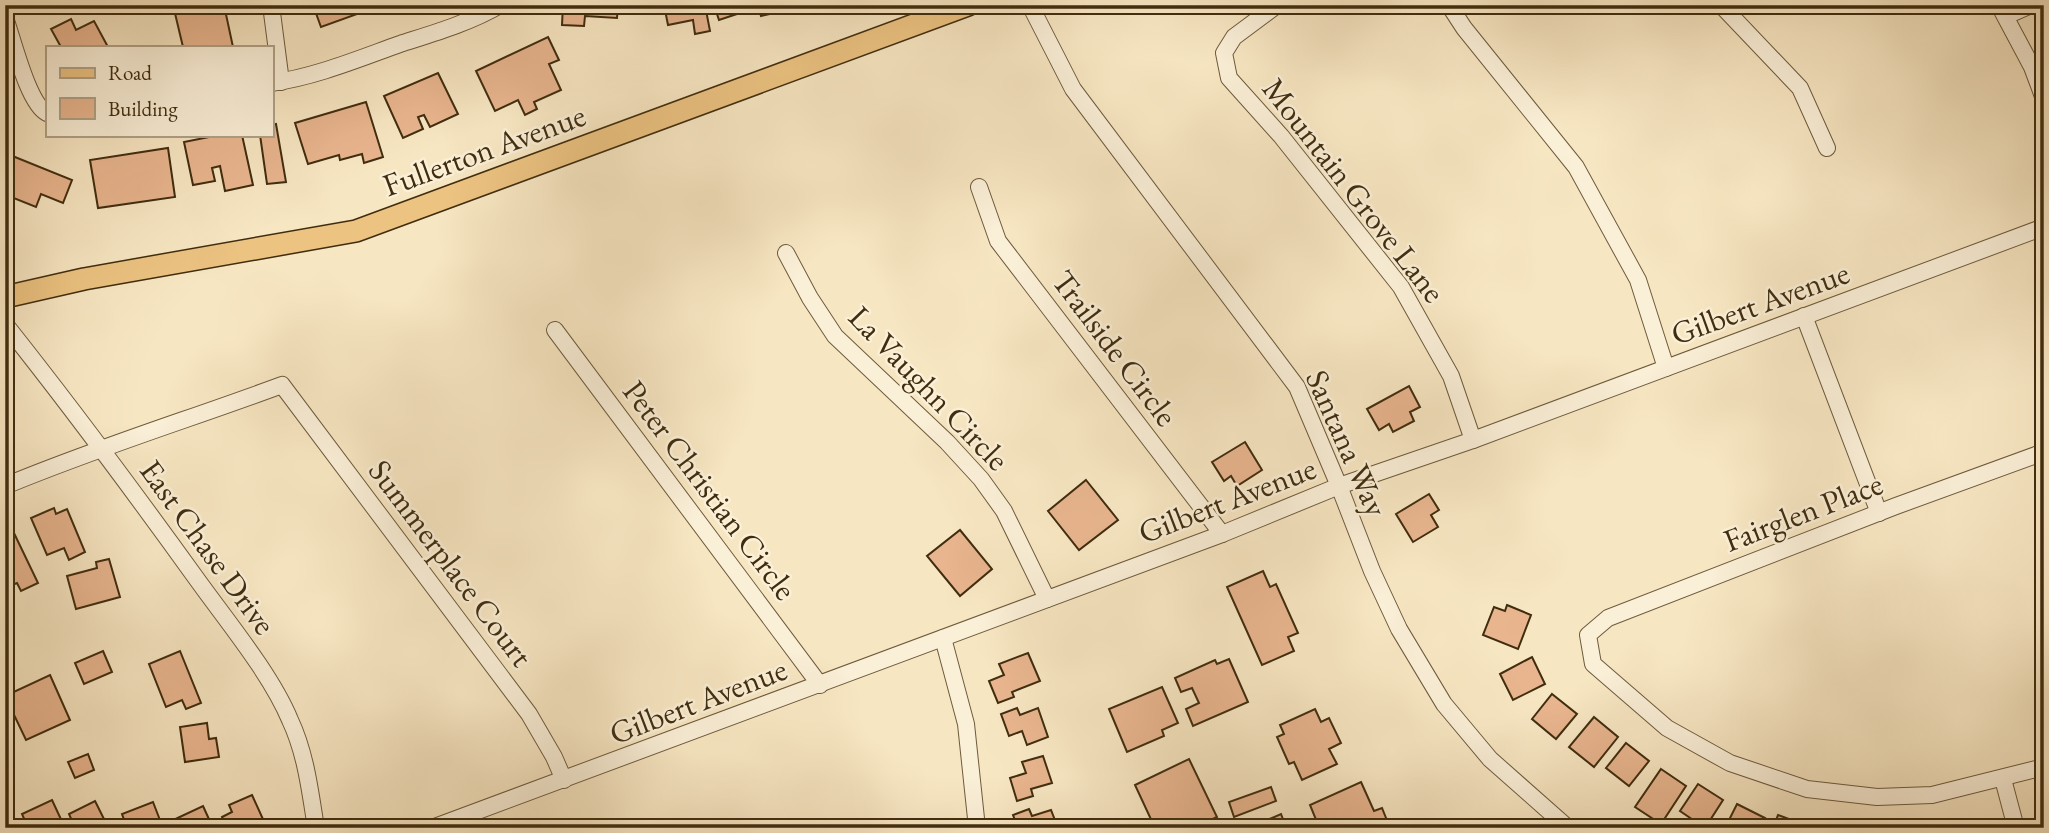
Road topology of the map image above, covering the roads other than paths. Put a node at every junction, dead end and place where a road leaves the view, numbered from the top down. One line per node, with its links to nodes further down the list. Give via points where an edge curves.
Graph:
1 (271, 5): 11 (street)
2 (500, 5): 11 (street, via 482,16)
3 (968, 5): 18 (main road, Fullerton Avenue, via 356,231)
4 (1030, 5): 27 (street, Santana Way, via 1073,89 1297,387)
5 (1277, 5): 23 (street, Mountain Grove Lane, via 1234,37 1224,53 1229,78 1401,287 1451,376)
6 (1449, 5): 22 (street, via 1576,167 1638,280)
7 (1721, 5): 14 (street, via 1800,88)
8 (2031, 5): 9 (street)
9 (2003, 11): 12 (street)
10 (5, 18): 13 (street, via 30,92)
11 (276, 83)
12 (2044, 99)
13 (44, 112)
14 (1827, 148)
15 (979, 187): 29 (street, Trailside Circle, via 998,241)
16 (2044, 227): 19 (street, Gilbert Avenue)
17 (786, 253): 30 (street, La Vaughn Circle, via 835,336 981,480 1004,511)
18 (5, 297)
19 (1804, 316): 22 (street, Gilbert Avenue); 28 (street)
20 (5, 324): 24 (street, East Chase Drive)
21 (555, 330): 32 (street, Peter Christian Circle)
22 (1666, 368): 23 (street, Gilbert Avenue)
23 (1472, 440): 27 (street, Gilbert Avenue)
24 (103, 449): 26 (street); 35 (street, Summerplace Court, via 282,385 529,714); 36 (street, East Chase Drive, via 279,698 305,764)
25 (2044, 452): 28 (street, Fairglen Place)
26 (5, 486)
27 (1339, 486): 29 (street, Gilbert Avenue); 39 (street, Santana Way, via 1399,629 1444,704 1490,759)
28 (1879, 513): 34 (street, Fairglen Place, via 1608,618 1588,635 1593,664 1667,728 1730,763 1807,789 1877,797 1932,795)
29 (1222, 534): 30 (street, Gilbert Avenue)
30 (1048, 599): 31 (street, Gilbert Avenue)
31 (943, 638): 32 (street, Gilbert Avenue); 38 (street, via 966,724)
32 (820, 685): 35 (street, Gilbert Avenue)
33 (2044, 767): 34 (street)
34 (2003, 779): 40 (street)
35 (564, 780): 37 (street, Gilbert Avenue)
36 (316, 828)
37 (432, 828)
38 (977, 828)
39 (1568, 828)
40 (2016, 828)

